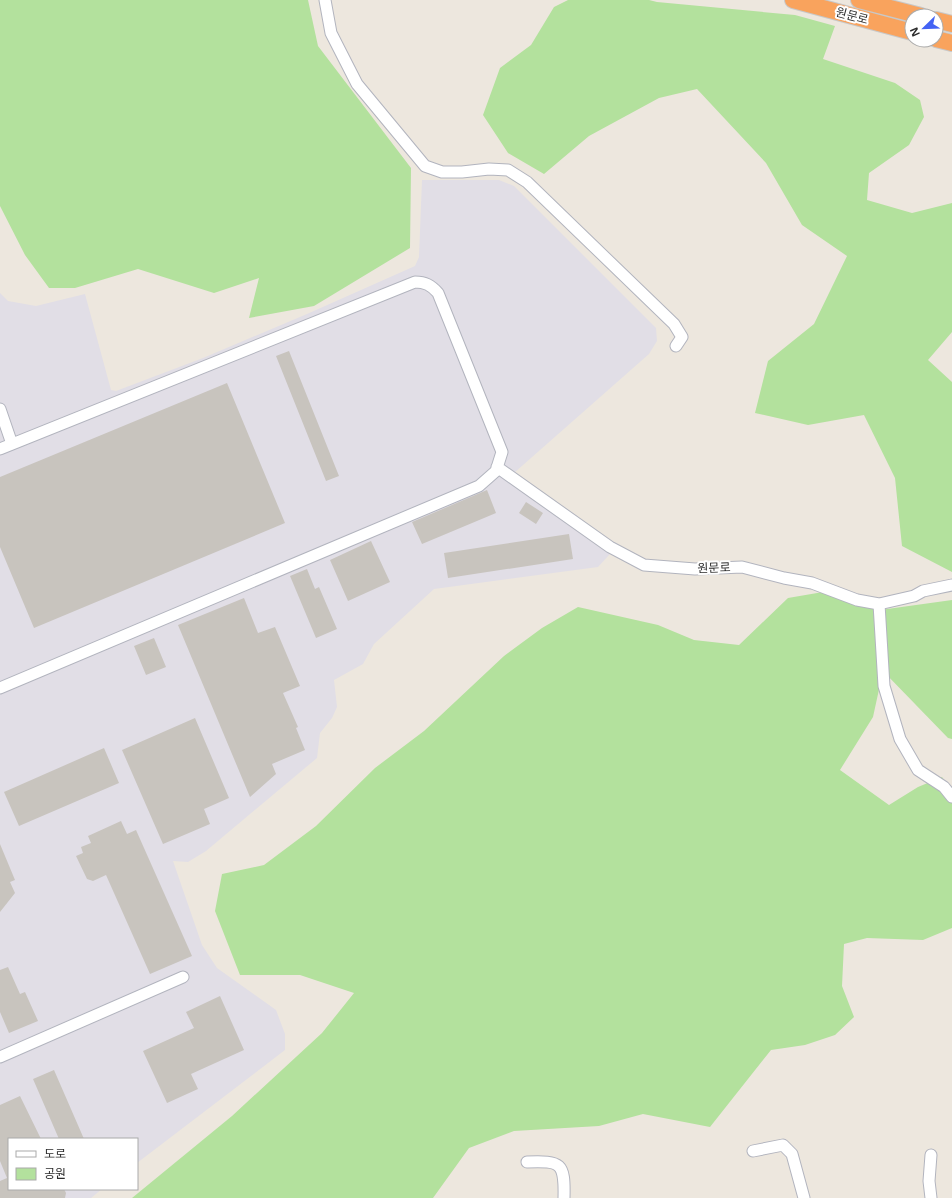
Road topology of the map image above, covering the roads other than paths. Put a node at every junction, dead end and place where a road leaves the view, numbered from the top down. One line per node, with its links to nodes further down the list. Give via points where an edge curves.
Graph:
1 (325, 0): 6 (street, via 331,33 357,84 425,166 442,172 508,170 527,182 674,324 682,337)
2 (793, 0): 5 (highway, 원문로)
3 (859, 0): 4 (highway, 원문로)
4 (904, 12)
5 (904, 30)
6 (676, 346)
7 (0, 409): 8 (street)
8 (12, 444): 9 (street); 10 (street, via 380,295 415,282 423,282 432,286 443,304 502,452)
9 (0, 449)
10 (497, 467): 12 (street, 원문로, via 610,547 644,565 695,569 742,567 812,583 857,600); 13 (street, via 496,472 478,486)
11 (952, 585): 12 (street, 원문로)
12 (879, 604): 14 (street, via 884,686 900,738 918,770 944,787)
13 (0, 688)
14 (952, 797)
15 (183, 977): 16 (street)
16 (0, 1057)
17 (753, 1151): 21 (street, via 783,1145 792,1154)
18 (931, 1155): 22 (street)
19 (527, 1162): 20 (street, via 554,1162 561,1168 565,1180)
20 (564, 1198)
21 (804, 1198)
22 (931, 1198)

